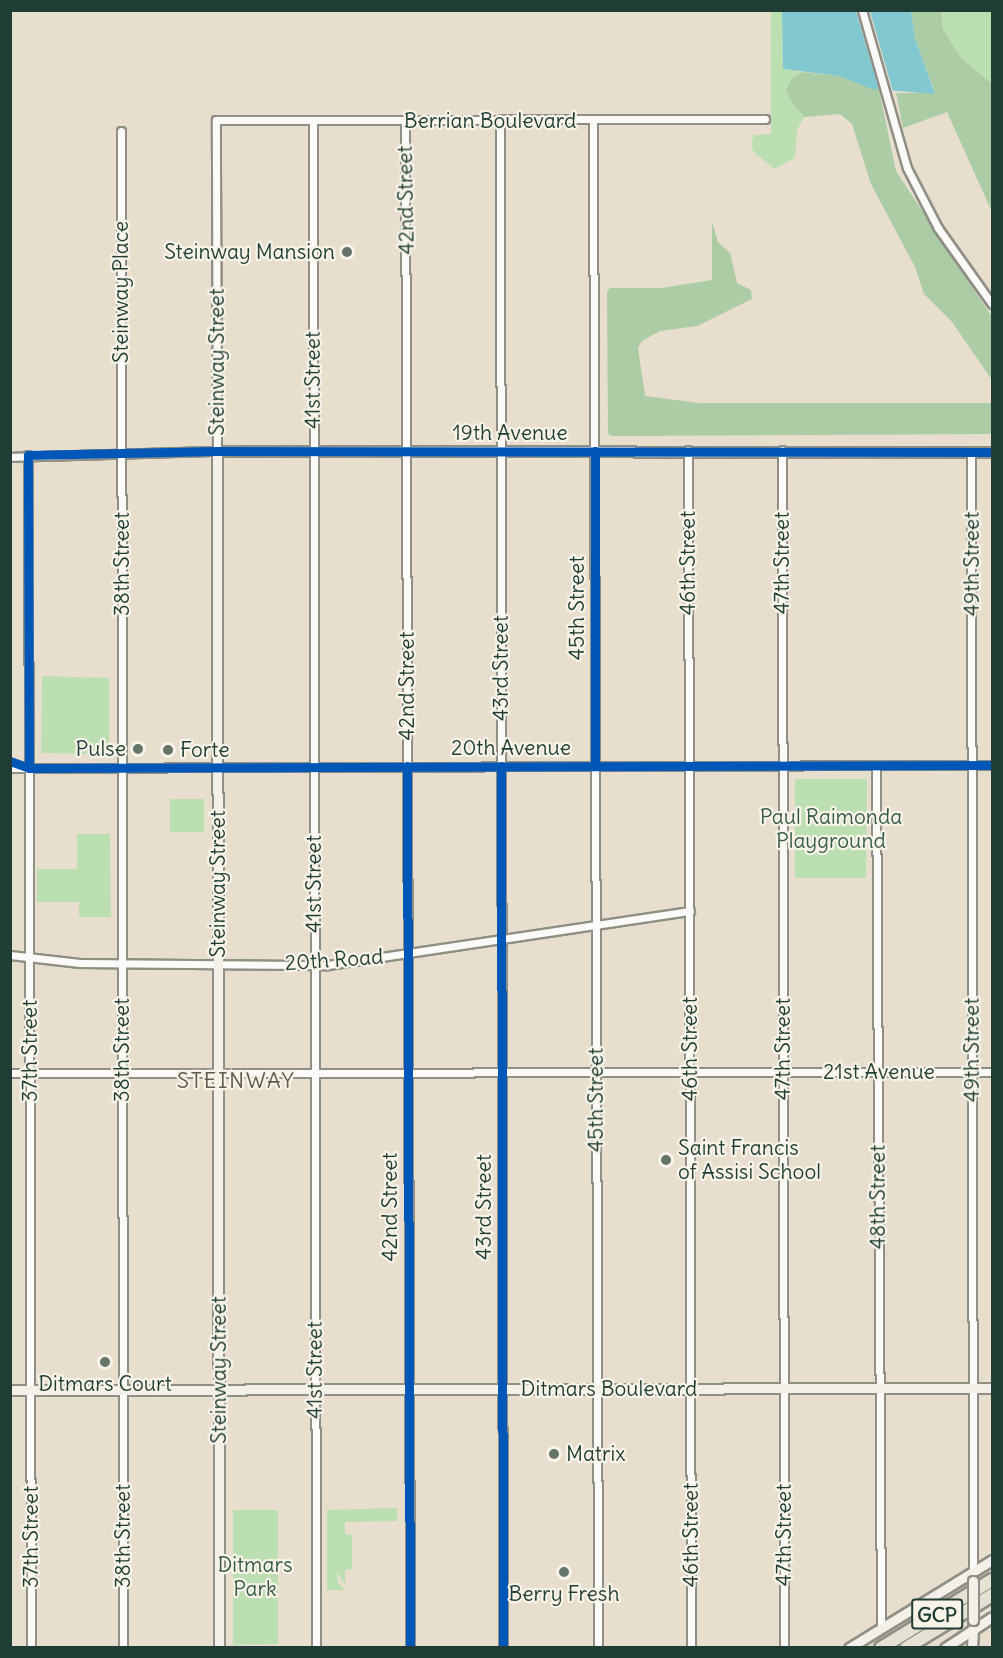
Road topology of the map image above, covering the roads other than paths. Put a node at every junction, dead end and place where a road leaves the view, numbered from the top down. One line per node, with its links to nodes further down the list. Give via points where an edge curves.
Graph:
1 (862, 10): 9 (street, via 907,168 938,228)
2 (765, 119): 7 (street, Berrian Boulevard)
3 (216, 120): 5 (street, Berrian Boulevard); 12 (street, Steinway Street)
4 (500, 120): 6 (street, Berrian Boulevard); 7 (street, Berrian Boulevard); 14 (street, 43rd Street)
5 (313, 121): 6 (street, Berrian Boulevard); 17 (street, 41st Street)
6 (405, 121): 13 (street, 42nd Street)
7 (593, 121): 15 (street, 45th Street)
8 (121, 132): 16 (street, Steinway Place)
9 (993, 304)
10 (688, 450): 11 (street, 19th Avenue); 15 (street, 19th Avenue); 31 (street, 46th Street)
11 (782, 450): 19 (street, 19th Avenue); 22 (street, 47th Street)
12 (217, 451): 16 (street, 19th Avenue); 17 (street, 19th Avenue); 26 (street, Steinway Street)
13 (408, 451): 14 (street, 19th Avenue); 17 (street, 19th Avenue); 28 (street, 42nd Street)
14 (500, 451): 15 (street, 19th Avenue); 29 (street, 43rd Street)
15 (595, 451): 30 (street, 45th Street)
16 (122, 452): 20 (street, 19th Avenue); 32 (street, 38th Street)
17 (314, 452): 27 (street, 41st Street)
18 (993, 452): 19 (street, 19th Avenue)
19 (972, 453): 24 (street, 49th Street)
20 (27, 455): 21 (street, 19th Avenue); 34 (street, 37th Street)
21 (10, 457)
22 (783, 765): 23 (street, 20th Avenue); 31 (street, 20th Avenue); 46 (street, 47th Street)
23 (876, 765): 24 (street, 20th Avenue); 47 (street, 48th Street)
24 (972, 765): 25 (street, 20th Avenue); 48 (street, 49th Street)
25 (993, 765)
26 (218, 766): 27 (street, 20th Avenue); 32 (street, 20th Avenue); 42 (street, Steinway Street)
27 (313, 766): 28 (street, 20th Avenue); 43 (street, 41st Street)
28 (407, 766): 29 (street, 20th Avenue); 38 (street, 42nd Street)
29 (501, 766): 30 (street, 20th Avenue); 37 (street, 43rd Street)
30 (595, 766): 31 (street, 20th Avenue); 36 (street, 45th Street)
31 (689, 766): 35 (street, 46th Street)
32 (122, 767): 34 (street, 20th Avenue); 41 (street, 38th Street)
33 (10, 768): 34 (street, 20th Avenue)
34 (29, 768): 40 (street, 37th Street)
35 (690, 910): 36 (street, 20th Road); 45 (street, 46th Street)
36 (596, 925): 37 (street, 20th Road); 56 (street, 45th Street)
37 (502, 940): 38 (street, 20th Road); 44 (street, 43rd Street)
38 (408, 954): 43 (street, 20th Road); 55 (street, 42nd Street)
39 (10, 955): 40 (street, 20th Road)
40 (29, 959): 41 (street, 20th Road); 51 (street, 37th Street)
41 (123, 963): 42 (street, 20th Road); 52 (street, 38th Street)
42 (218, 963): 43 (street, 20th Road); 53 (street, Steinway Street)
43 (314, 965): 54 (street, 41st Street)
44 (502, 1072): 55 (street, 21st Avenue); 56 (street, 21st Avenue); 61 (street, 43rd Street)
45 (690, 1072): 46 (street, 21st Avenue); 56 (street, 21st Avenue); 63 (street, 46th Street)
46 (783, 1072): 47 (street, 21st Avenue); 64 (street, 47th Street)
47 (878, 1072): 48 (street, 21st Avenue); 57 (street, 48th Street)
48 (972, 1072): 49 (street, 21st Avenue); 58 (street, 49th Street)
49 (993, 1072)
50 (10, 1073): 51 (street, 21st Avenue)
51 (30, 1073): 52 (street, 21st Avenue); 66 (street, 37th Street)
52 (122, 1073): 53 (street, 21st Avenue); 67 (street, 38th Street)
53 (218, 1073): 54 (street, 21st Avenue); 68 (street, Steinway Street)
54 (314, 1073): 55 (street, 21st Avenue); 69 (street, 41st Street)
55 (408, 1073): 60 (street, 42nd Street)
56 (596, 1073): 62 (street, 45th Street)
57 (878, 1388): 58 (street, Ditmars Boulevard); 64 (street, Ditmars Boulevard); 76 (street, 48th Street)
58 (973, 1388): 59 (street, Ditmars Boulevard); 71 (street, 49th Street)
59 (993, 1388)
60 (408, 1389): 61 (street, Ditmars Boulevard); 69 (street, Ditmars Boulevard); 81 (street, 42nd Street)
61 (503, 1389): 62 (street, Ditmars Boulevard); 82 (street, 43rd Street)
62 (597, 1389): 63 (street, Ditmars Boulevard); 83 (street, 45th Street)
63 (691, 1389): 64 (street, Ditmars Boulevard); 84 (street, 46th Street)
64 (784, 1389): 85 (street, 47th Street)
65 (10, 1390): 66 (street, Ditmars Boulevard)
66 (31, 1390): 67 (street, Ditmars Boulevard); 77 (street, 37th Street)
67 (123, 1390): 68 (street, Ditmars Boulevard); 78 (street, 38th Street)
68 (219, 1390): 69 (street, Ditmars Boulevard); 79 (street, Steinway Street)
69 (314, 1390): 80 (street, 41st Street)
70 (993, 1560): 71 (street)
71 (973, 1577): 75 (street, 49th Street, bridge); 76 (street)
72 (993, 1580): 87 (highway, GCP)
73 (993, 1595): 88 (highway, GCP)
74 (993, 1617): 75 (street)
75 (973, 1625): 89 (street); 90 (street, 49th Street)
76 (881, 1628): 86 (street)
77 (31, 1647)
78 (123, 1647)
79 (219, 1647)
80 (316, 1647)
81 (410, 1647)
82 (503, 1647)
83 (598, 1647)
84 (691, 1647)
85 (784, 1647)
86 (849, 1647)
87 (881, 1647)
88 (906, 1647)
89 (945, 1647)
90 (971, 1647)

